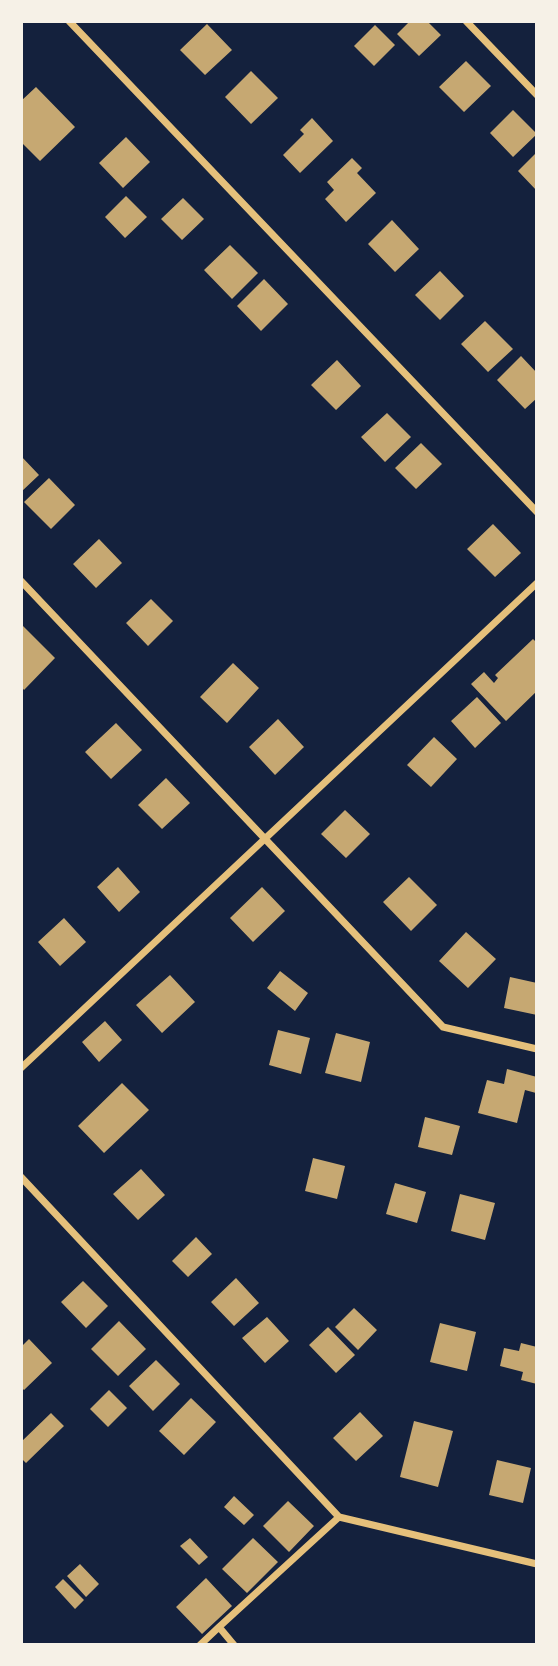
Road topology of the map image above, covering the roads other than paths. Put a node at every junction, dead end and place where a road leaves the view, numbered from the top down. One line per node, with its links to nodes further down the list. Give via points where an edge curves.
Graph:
1 (69, 21): 4 (street)
2 (466, 21): 3 (street)
3 (537, 95)
4 (537, 512)
5 (21, 581): 7 (street)
6 (537, 583): 7 (street)
7 (265, 839): 8 (street, via 443,1027); 9 (street)
8 (537, 1049)
9 (21, 1068)
10 (21, 1177): 11 (street)
11 (339, 1517): 12 (street); 13 (street)
12 (537, 1564)
13 (219, 1627): 14 (street); 15 (street)
14 (200, 1645)
15 (234, 1645)

